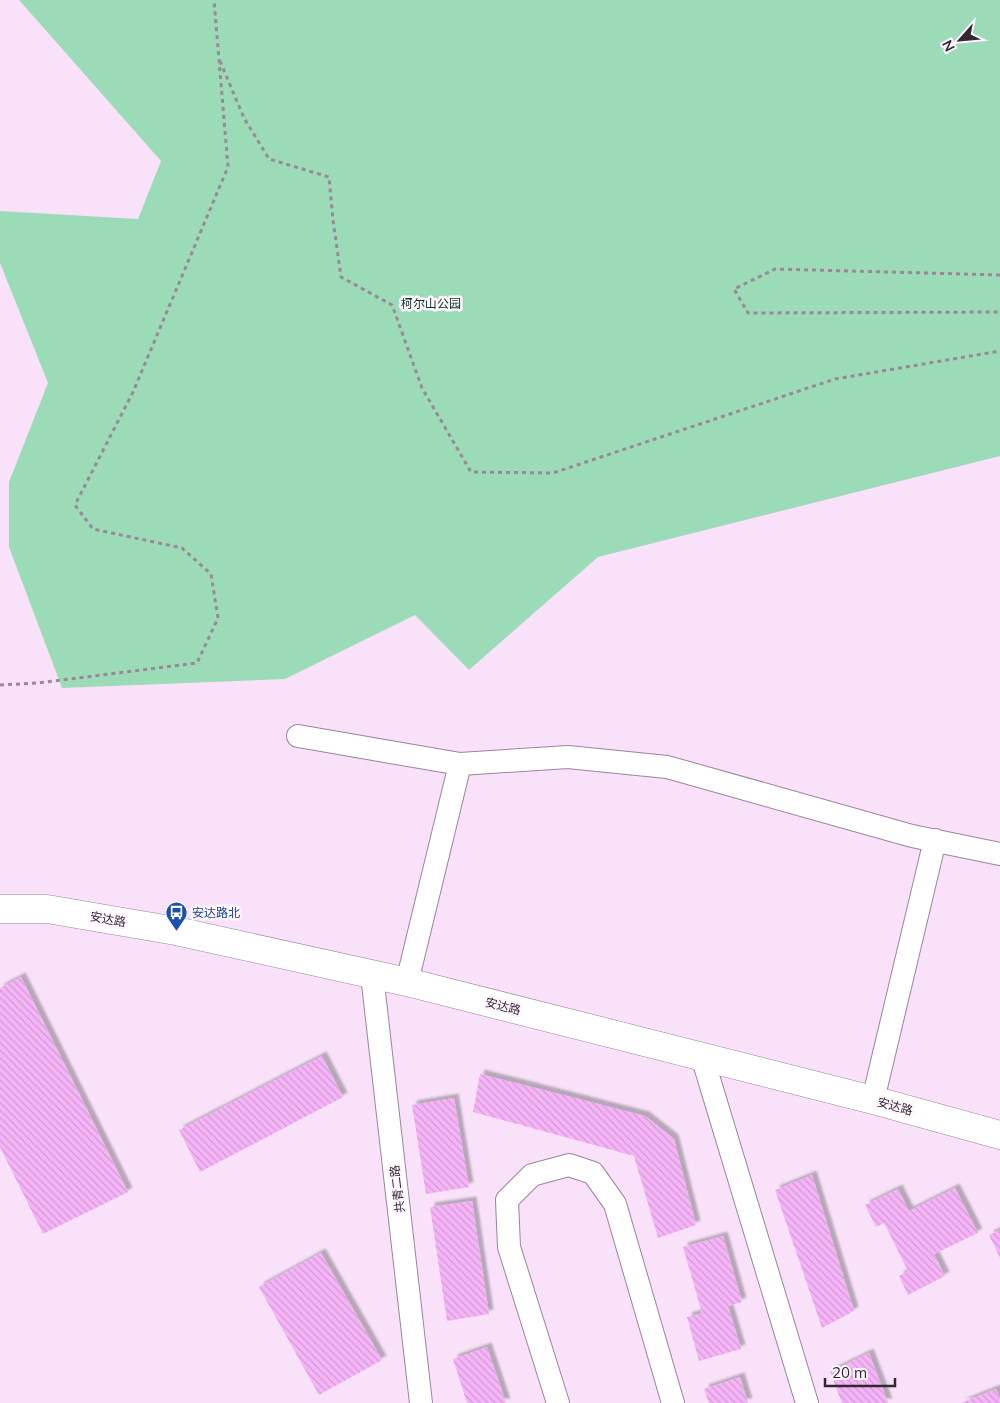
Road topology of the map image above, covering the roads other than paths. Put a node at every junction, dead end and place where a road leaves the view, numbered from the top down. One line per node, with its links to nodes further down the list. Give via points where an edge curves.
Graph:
1 (298, 736): 2 (street)
2 (460, 764): 3 (street, via 568,757 667,767); 7 (street)
3 (935, 840): 4 (street); 9 (street)
4 (1000, 854)
5 (0, 909): 6 (street, 安达路, via 47,909 157,928)
6 (372, 975): 7 (street, 安达路); 11 (street, 共青二路)
7 (407, 982): 8 (street, 安达路)
8 (702, 1056): 9 (street, 安达路); 14 (street)
9 (873, 1100): 10 (street, 安达路)
10 (1000, 1135)
11 (421, 1403)
12 (558, 1403): 13 (street, via 509,1247 507,1200 532,1175 569,1165 593,1173 614,1204)
13 (673, 1403)
14 (807, 1403)

